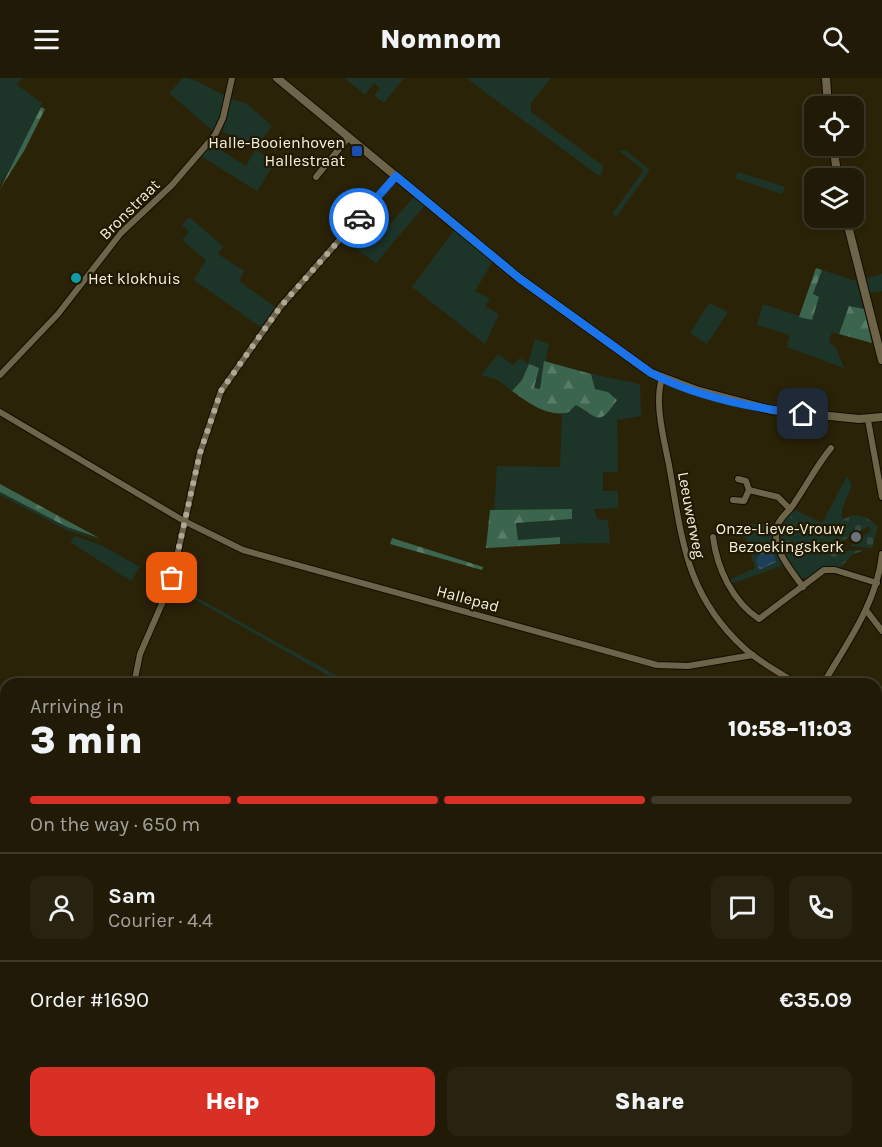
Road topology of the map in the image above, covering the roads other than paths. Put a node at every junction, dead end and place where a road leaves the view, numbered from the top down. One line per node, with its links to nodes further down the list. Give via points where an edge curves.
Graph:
1 (232, 78): 10 (street, Bronstraat, via 215,135 172,185 121,232 58,314)
2 (277, 78): 5 (street)
3 (826, 78): 4 (street)
4 (827, 96)
5 (348, 138): 6 (street); 7 (street)
6 (396, 176): 11 (street, via 519,278); 21 (street, via 281,306 230,375 209,419)
7 (316, 177)
8 (849, 228): 9 (street)
9 (882, 360)
10 (0, 375)
11 (662, 378): 14 (street, via 771,410); 28 (street, Leeuwerweg, via 662,427 691,575 713,614)
12 (0, 412): 21 (street)
13 (882, 417): 14 (street)
14 (868, 420): 18 (street)
15 (831, 448): 20 (street)
16 (738, 479): 17 (street, via 746,481)
17 (749, 490): 19 (street, via 744,501); 20 (street, via 778,497)
18 (882, 497)
19 (733, 500)
20 (790, 509): 25 (street, via 778,523 777,538 783,559)
21 (184, 521): 28 (street, Hallepad, via 243,550 637,661 688,666); 29 (street, via 171,583 140,654)
22 (713, 537): 25 (street, via 722,573 759,619)
23 (882, 554): 24 (street)
24 (877, 583): 25 (street, via 828,569); 26 (street)
25 (803, 587)
26 (866, 610): 27 (street); 31 (street)
27 (882, 631)
28 (753, 655): 30 (street, Leeuwerweg)
29 (135, 678)
30 (788, 678)
31 (826, 678)

